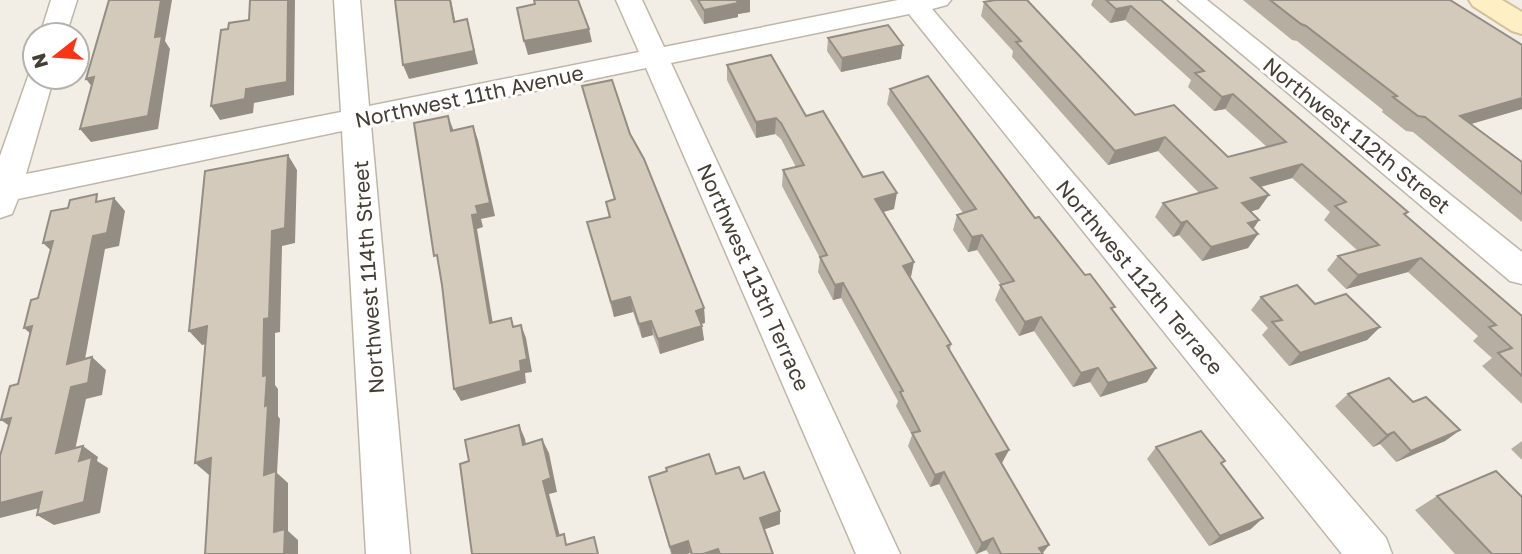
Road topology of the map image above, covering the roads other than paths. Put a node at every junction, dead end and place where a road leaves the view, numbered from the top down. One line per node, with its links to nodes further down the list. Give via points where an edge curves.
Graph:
1 (64, 0): 7 (street)
2 (348, 0): 11 (street, Northwest 114th Street)
3 (629, 0): 9 (street, Northwest 113th Terrace)
4 (1191, 0): 13 (street, Northwest 112th Street)
5 (1483, 0): 8 (street)
6 (921, 2): 9 (street, Northwest 11th Avenue); 16 (street, Northwest 112th Terrace)
7 (57, 21)
8 (1522, 25)
9 (655, 58): 11 (street, Northwest 11th Avenue); 15 (street, Northwest 113th Terrace)
10 (36, 91): 12 (street)
11 (356, 119): 12 (street, Northwest 11th Avenue); 14 (street, Northwest 114th Street)
12 (2, 196)
13 (1522, 271)
14 (388, 554)
15 (878, 554)
16 (1370, 554)

